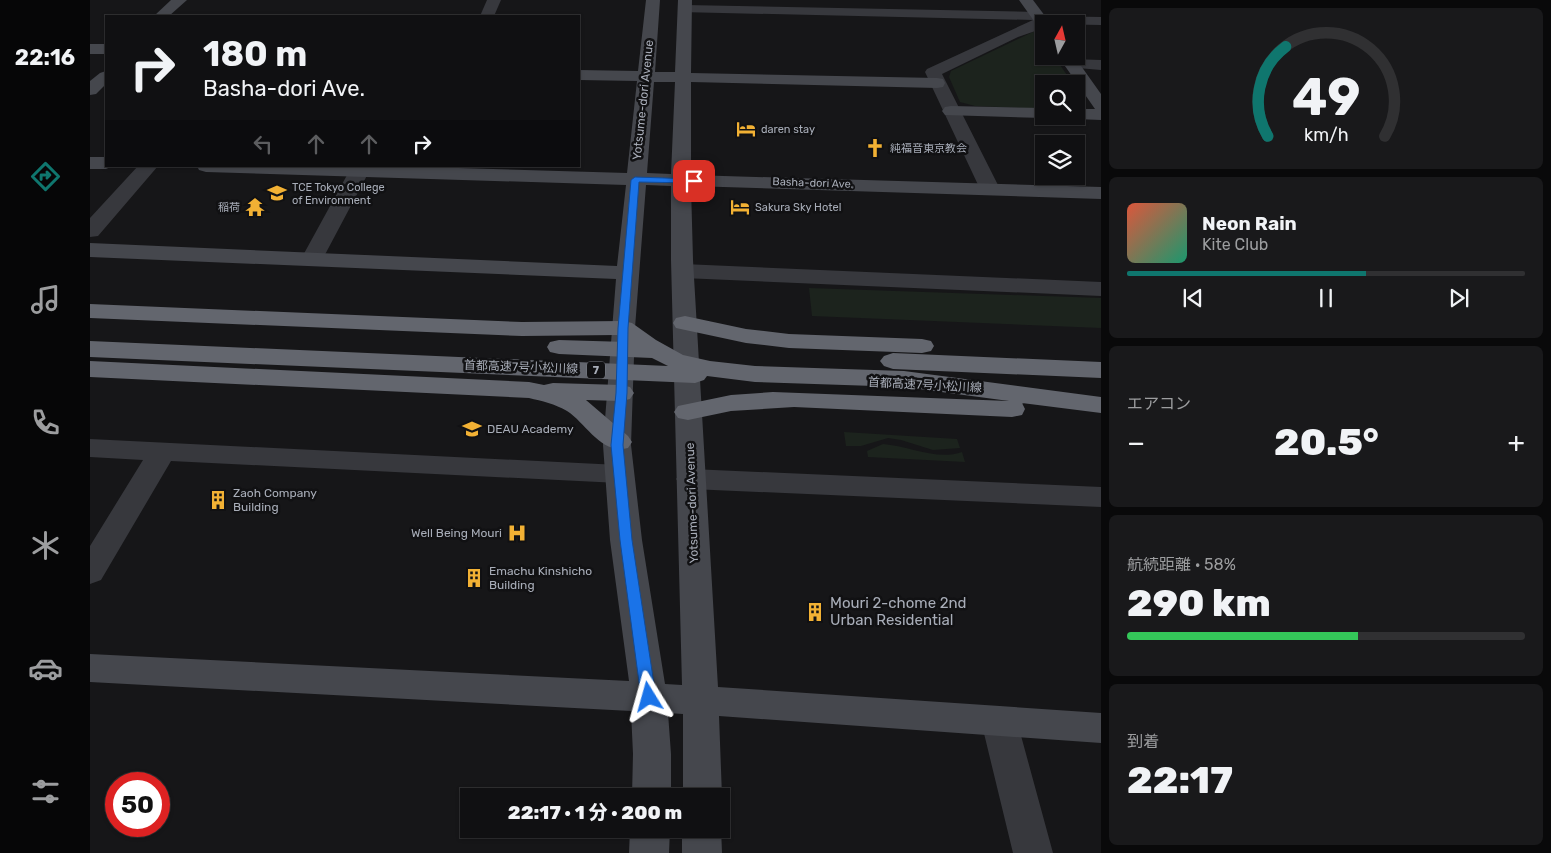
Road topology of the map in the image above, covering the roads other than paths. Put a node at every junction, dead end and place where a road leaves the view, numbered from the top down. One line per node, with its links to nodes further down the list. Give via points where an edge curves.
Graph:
1 (180, 0): 6 (street)
2 (494, 0): 7 (street)
3 (653, 0): 19 (street, Yotsume-dori Avenue)
4 (1026, 0): 8 (street)
5 (685, 4): 9 (street); 21 (street, Yotsume-dori Avenue)
6 (162, 15)
7 (487, 15)
8 (1037, 15)
9 (1035, 21)
10 (1085, 21): 11 (street)
11 (1101, 21)
12 (1035, 24): 22 (street, via 933,72)
13 (90, 49): 14 (street)
14 (105, 49)
15 (1085, 62): 17 (street)
16 (1072, 65): 24 (street)
17 (1101, 65)
18 (580, 75): 19 (street)
19 (646, 76): 21 (street); 34 (street, Yotsume-dori Avenue)
20 (105, 77): 23 (street)
21 (683, 77): 22 (street); 35 (street, Yotsume-dori Avenue)
22 (937, 83): 25 (street)
23 (90, 90)
24 (1101, 106)
25 (951, 111): 26 (street); 36 (street)
26 (1035, 113)
27 (1085, 114): 28 (street)
28 (1101, 115)
29 (90, 163): 30 (street)
30 (105, 163)
31 (148, 167): 38 (street)
32 (258, 167): 33 (street, Basha-dori Ave.)
33 (361, 169): 34 (street, Basha-dori Ave.); 40 (street)
34 (635, 180): 35 (street, Basha-dori Ave.); 42 (street, Yotsume-dori Avenue)
35 (681, 181): 36 (street, Basha-dori Ave.); 41 (street, Yotsume-dori Avenue)
36 (990, 189): 37 (street, Basha-dori Ave.)
37 (1101, 193)
38 (90, 231)
39 (90, 250): 40 (street)
40 (312, 259): 42 (street)
41 (683, 271): 43 (street); 46 (street, Yotsume-dori Avenue)
42 (628, 273): 47 (street, Yotsume-dori Avenue)
43 (1101, 289)
44 (90, 311): 47 (highway)
45 (90, 327): 52 (highway, 首都高速7号小松川線 / 7)
46 (685, 330): 47 (highway); 49 (highway, via 789,341); 50 (street, Yotsume-dori Avenue)
47 (627, 333): 50 (highway); 54 (street, Yotsume-dori Avenue)
48 (90, 349): 55 (highway, 首都高速7号小松川線 / 7)
49 (1101, 353)
50 (686, 364): 56 (highway, via 755,374 904,379); 57 (street, Yotsume-dori Avenue)
51 (90, 369): 53 (highway)
52 (1101, 370)
53 (529, 390): 54 (highway); 59 (highway, via 559,397 576,406)
54 (622, 393): 59 (street, Yotsume-dori Avenue)
55 (1101, 393)
56 (1101, 405)
57 (688, 412): 58 (highway, via 741,400 800,400); 63 (street, Yotsume-dori Avenue)
58 (1101, 413)
59 (618, 442): 62 (street, Yotsume-dori Avenue)
60 (90, 448): 61 (street)
61 (162, 452): 62 (street); 65 (street)
62 (619, 474): 67 (street, Yotsume-dori Avenue)
63 (691, 479): 64 (street); 68 (street, Yotsume-dori Avenue)
64 (1101, 497)
65 (90, 572)
66 (90, 668): 67 (street)
67 (649, 697): 68 (street); 71 (street, Yotsume-dori Avenue)
68 (701, 700): 69 (street); 72 (street, Yotsume-dori Avenue)
69 (999, 721): 70 (street); 77 (street)
70 (1101, 728)
71 (651, 788)
72 (702, 788)
73 (650, 838): 75 (street)
74 (702, 838): 76 (street)
75 (649, 853)
76 (702, 853)
77 (1033, 853)

